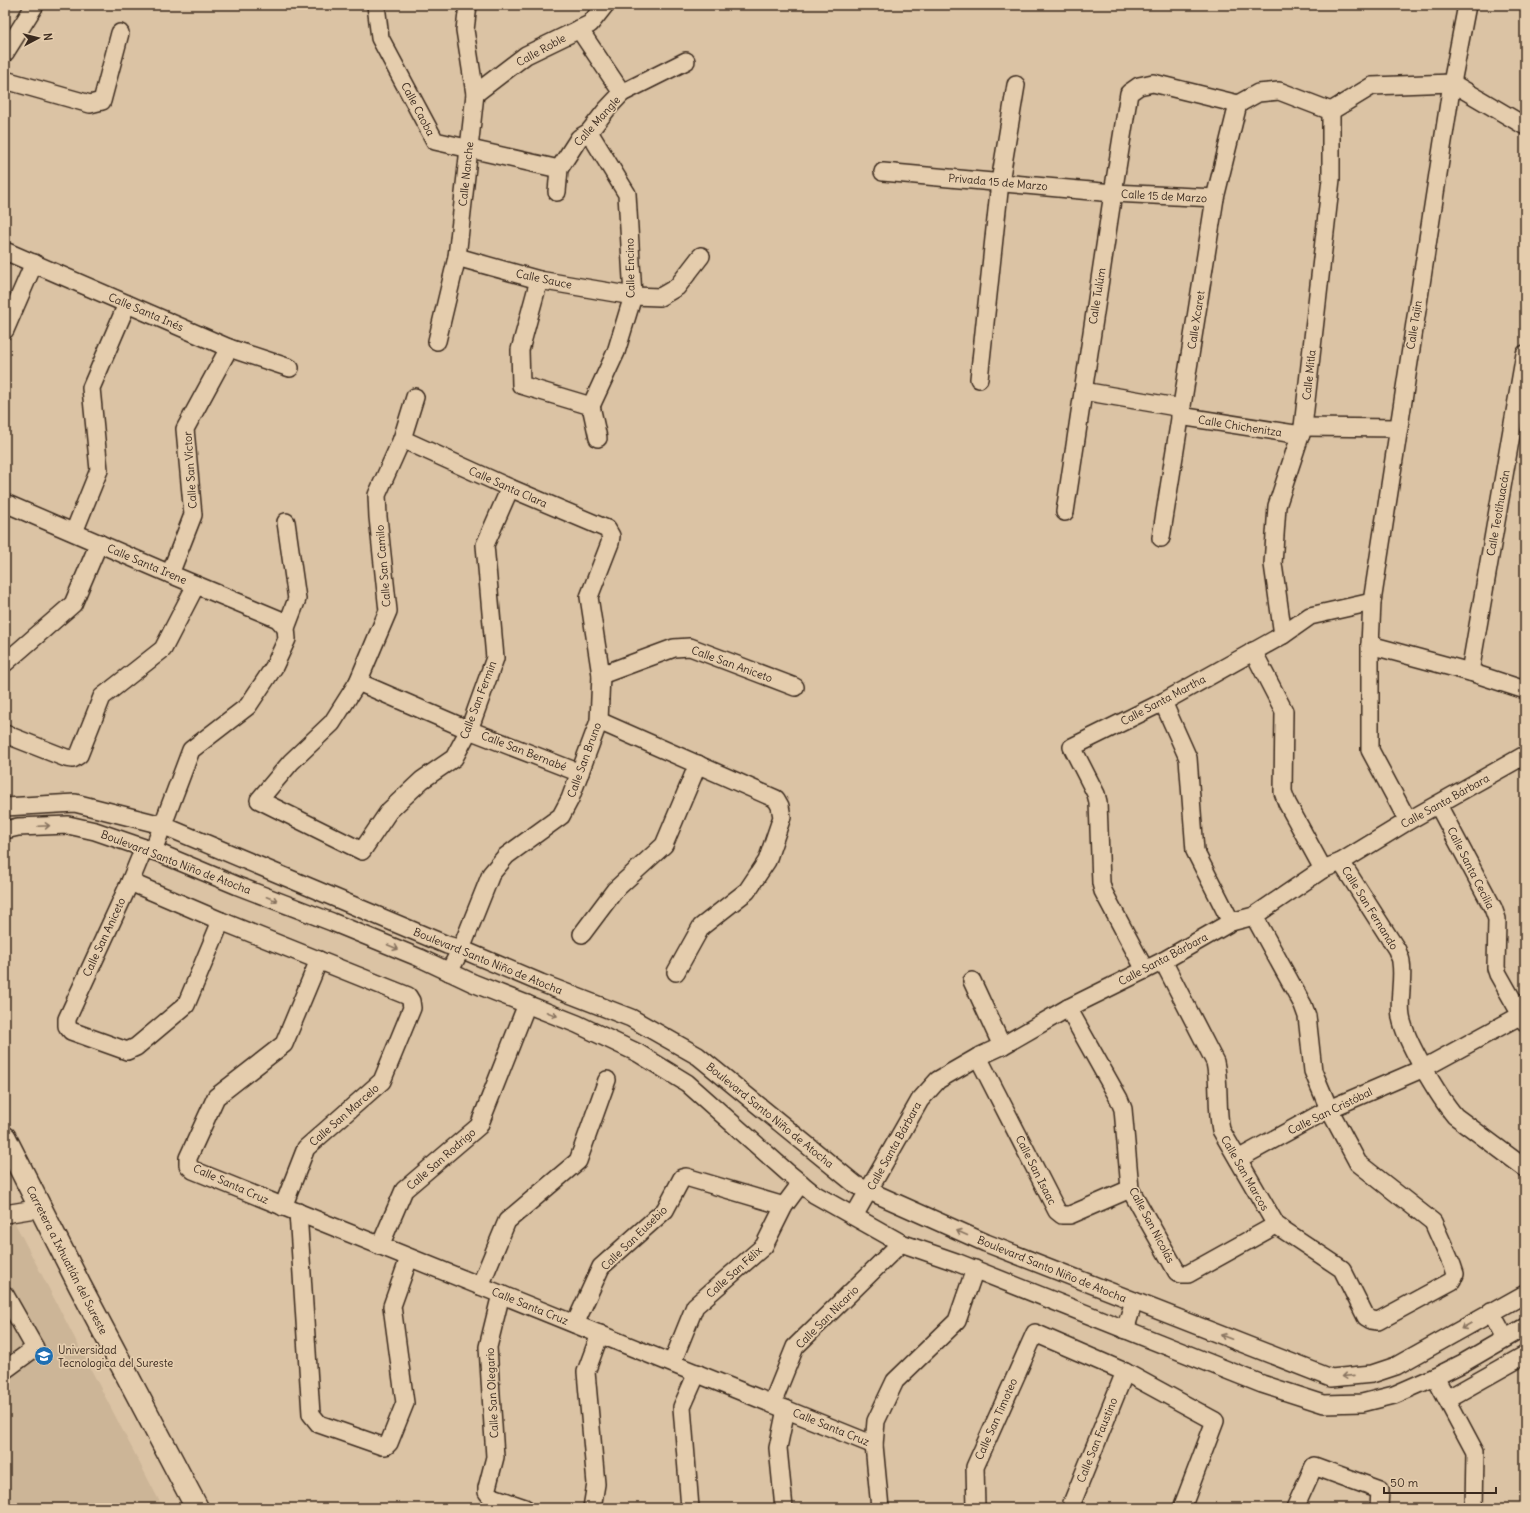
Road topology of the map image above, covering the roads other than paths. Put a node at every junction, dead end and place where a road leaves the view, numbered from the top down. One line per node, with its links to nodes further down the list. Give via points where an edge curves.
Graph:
1 (35, 5): 8 (street)
2 (376, 5): 19 (street, Calle Caoba, via 380,38 435,141)
3 (468, 5): 14 (street, Calle Nanche, via 465,30)
4 (604, 5): 6 (street, Calle Roble, via 590,24)
5 (1467, 5): 11 (street, Calle Tajín)
6 (579, 29): 13 (street); 14 (street, Calle Roble, via 526,55)
7 (120, 33): 10 (street, via 102,101 90,104)
8 (5, 53)
9 (686, 61): 13 (street, Calle Mangle)
10 (5, 80)
11 (1452, 83): 16 (street, via 1372,86); 17 (street); 43 (street, Calle Tajín)
12 (1016, 85): 22 (street)
13 (622, 93): 18 (street, Calle Mangle)
14 (475, 94): 19 (street, Calle Nanche)
15 (1238, 104): 16 (street, via 1258,93 1279,91); 24 (street, Calle Tulúm, via 1153,83 1139,86 1129,93); 25 (street, Calle Xcaret)
16 (1331, 111): 44 (street, Calle Mitla, via 1331,179)
17 (1525, 126)
18 (589, 132): 20 (street, Calle Mangle, via 579,138); 31 (street, Calle Encino, via 627,194)
19 (469, 149): 20 (street, Calle Caoba); 28 (street, Calle Nanche)
20 (559, 169): 23 (street, Calle Mangle)
21 (883, 172): 22 (street, Privada 15 de Marzo)
22 (1000, 182): 24 (street, Privada 15 de Marzo); 38 (street)
23 (557, 192)
24 (1113, 194): 25 (street, Calle 15 de Marzo); 39 (street, Calle Tulúm)
25 (1215, 198): 42 (street, Calle Xcaret)
26 (5, 251): 29 (street, Calle Santa Inés)
27 (701, 256): 31 (street, Calle Sauce, via 672,290 660,297)
28 (457, 257): 30 (street, Calle Sauce); 34 (street, Calle Nanche)
29 (34, 263): 32 (street, Calle Santa Inés); 33 (street)
30 (539, 280): 31 (street, Calle Sauce); 41 (street, via 520,350 521,385)
31 (633, 296): 41 (street, Calle Encino, via 616,352)
32 (127, 304): 35 (street, Calle Santa Inés); 51 (street, via 91,388 99,470)
33 (5, 330)
34 (437, 341)
35 (229, 348): 37 (street, Calle Santa Inés); 55 (street, Calle San Víctor, via 185,429 193,515)
36 (1525, 354): 63 (street, Calle Teotihuacán)
37 (290, 368)
38 (979, 379)
39 (1083, 391): 42 (street, Calle Chichenitza); 49 (street, Calle Tulúm)
40 (415, 397): 46 (street, Calle San Camilo)
41 (591, 406): 45 (street)
42 (1181, 412): 44 (street, Calle Chichenitza); 53 (street, Calle Xcaret)
43 (1399, 428): 44 (street, Calle Chichenitza); 57 (street, Calle Tajín)
44 (1302, 431): 59 (street, Calle Mitla, via 1277,506 1273,564)
45 (598, 438)
46 (402, 439): 47 (street, Calle Santa Clara); 65 (street, Calle San Camilo, via 377,495 388,611)
47 (510, 488): 52 (street, Calle Santa Clara, via 607,529); 70 (street, Calle San Fermin, via 485,545 495,658)
48 (5, 502): 51 (street, Calle Santa Irene)
49 (1065, 512)
50 (286, 522): 58 (street, Calle San Aniceto, via 297,600)
51 (74, 532): 54 (street, Calle Santa Irene)
52 (611, 536): 64 (street, Calle San Bruno, via 589,598)
53 (1161, 538)
54 (99, 543): 55 (street, Calle Santa Irene); 62 (street, via 73,604)
55 (170, 574): 56 (street, Calle Santa Irene)
56 (196, 585): 58 (street, Calle Santa Irene, via 278,619); 71 (street, via 163,649 102,697 79,755 74,759)
57 (1372, 602): 59 (street, Calle Santa Martha, via 1310,616); 60 (street, Calle Tajín)
58 (286, 628): 78 (street, Calle San Aniceto, via 287,639 274,667 248,706 191,750)
59 (1282, 635): 61 (street, Calle Santa Martha)
60 (1370, 645): 63 (street); 77 (street, Calle Tajín, via 1370,750)
61 (1253, 651): 68 (street, Calle Santa Martha); 83 (street, Calle San Fernando, via 1284,711 1283,792 1286,803)
62 (5, 663)
63 (1470, 672): 67 (street)
64 (601, 675): 66 (street, Calle San Aniceto, via 674,648 690,647); 69 (street, Calle San Bruno)
65 (358, 682): 70 (street, Calle San Bernabé); 81 (street, Calle San Camilo, via 332,724 291,762 259,800)
66 (796, 687)
67 (1525, 690)
68 (1163, 702): 87 (street, via 1188,758 1195,851); 92 (street, Calle Santa Martha, via 1072,747 1098,802 1103,891)
69 (599, 721): 73 (street); 74 (street, Calle San Bruno)
70 (469, 730): 74 (street, Calle San Bernabé); 81 (street, Calle San Fermin, via 454,758 422,780 389,811)
71 (5, 734)
72 (1525, 755): 75 (street, Calle Santa Bárbara)
73 (698, 764): 88 (street, via 664,845 615,890); 94 (street, via 776,799 782,817 767,862 747,891 701,927)
74 (580, 772): 89 (street, Calle San Bruno, via 561,816 506,856 491,874)
75 (1438, 805): 77 (street, Calle Santa Bárbara); 98 (street, Calle Santa Cecilia, via 1493,908 1497,919 1496,968)
76 (5, 807): 78 (street, Boulevard Santo Niño de Atocha, via 75,803)
77 (1408, 821): 82 (street, Calle Santa Bárbara)
78 (162, 825): 80 (street, Calle San Aniceto); 89 (street, Boulevard Santo Niño de Atocha)
79 (5, 830): 80 (street, Boulevard Santo Niño de Atocha, one-way to 80, via 68,825 95,831)
80 (148, 849): 84 (street, Calle San Aniceto); 93 (street, Boulevard Santo Niño de Atocha, one-way to 93, via 340,925)
81 (362, 851)
82 (1341, 862): 83 (street, Calle Santa Bárbara); 101 (street, Calle San Fernando, via 1397,950 1401,962 1401,1015 1404,1029)
83 (1323, 869): 85 (street, Calle Santa Bárbara)
84 (130, 882): 86 (street); 86 (street, Calle San Aniceto, via 67,1019 67,1026 71,1031 127,1051 136,1047 186,1005)
85 (1254, 916): 87 (street, Calle Santa Bárbara); 103 (street, via 1303,1005 1307,1016 1313,1071)
86 (221, 921): 90 (street)
87 (1231, 922): 91 (street, Calle Santa Bárbara)
88 (582, 934)
89 (461, 949): 93 (street, Calle San Bruno); 109 (street, Boulevard Santo Niño de Atocha, via 631,1018 698,1056 856,1185)
90 (319, 960): 112 (street, Calle San Marcelo, via 408,996 412,1008 382,1081 306,1148); 112 (street, Calle Santa Cruz, via 284,1044 216,1097 188,1158 188,1165 194,1170)
91 (1163, 961): 92 (street, Calle Santa Bárbara); 105 (street, Calle San Marcos, via 1215,1062 1218,1074 1218,1120)
92 (1145, 970): 97 (street, Calle Santa Bárbara)
93 (449, 972): 96 (street, Boulevard Santo Niño de Atocha)
94 (676, 972)
95 (972, 981): 99 (street)
96 (527, 1004): 107 (street, Boulevard Santo Niño de Atocha, one-way to 107, via 577,1024 638,1054 687,1083); 117 (street, Calle San Rodrigo, via 479,1126 404,1190)
97 (1068, 1008): 99 (street, Calle Santa Bárbara); 108 (street, Calle San Nicolás, via 1123,1109)
98 (1524, 1017): 101 (street, Calle San Cristóbal)
99 (1002, 1046): 100 (street, Calle Santa Bárbara)
100 (978, 1057): 108 (street, Calle San Isaac, via 1057,1211 1062,1215 1070,1215); 109 (street, Calle Santa Bárbara, via 938,1080 920,1100)
101 (1424, 1068): 103 (street, Calle San Cristóbal); 106 (street, Calle San Fernando, via 1455,1116)
102 (608, 1080): 120 (street, via 578,1161 507,1221)
103 (1329, 1109): 105 (street, Calle San Cristóbal); 115 (street, Calle San Marcos, via 1358,1163 1433,1222 1452,1265 1452,1281 1378,1320 1371,1320 1366,1317 1342,1269)
104 (5, 1138): 111 (main road, Carretera a Ixhuatlán del Sureste)
105 (1238, 1159): 115 (street, Calle San Marcos)
106 (1525, 1168)
107 (801, 1183): 110 (street, Calle San Félix); 114 (street, Boulevard Santo Niño de Atocha, via 814,1194)
108 (1130, 1189): 115 (street, Calle San Nicolás, via 1177,1272 1181,1274 1188,1274)
109 (869, 1191): 114 (street, Calle Santa Bárbara); 124 (street, Boulevard Santo Niño de Atocha, one-way to 109, via 986,1243)
110 (784, 1206): 126 (street, Calle San Eusebio, via 686,1177 682,1178 665,1210 601,1267); 132 (street, Calle San Félix, via 764,1246 695,1306)
111 (40, 1208): 113 (street); 140 (main road, Carretera a Ixhuatlán del Sureste)
112 (291, 1210): 117 (street, Calle Santa Cruz); 118 (street, Calle San Marcelo, via 311,1414 319,1424 382,1446 389,1443 405,1403 392,1306)
113 (5, 1214)
114 (854, 1216): 116 (street, Boulevard Santo Niño de Atocha)
115 (1276, 1225)
116 (901, 1243): 119 (street, Boulevard Santo Niño de Atocha); 138 (street, Calle San Nicario, via 795,1347)
117 (380, 1246): 118 (street, Calle Santa Cruz)
118 (409, 1258): 120 (street, Calle Santa Cruz)
119 (975, 1270): 128 (street, Boulevard Santo Niño de Atocha); 139 (street, via 957,1321 895,1381 876,1421)
120 (480, 1286): 121 (street, Calle Santa Cruz)
121 (501, 1294): 126 (street, Calle Santa Cruz); 141 (street, Calle San Olegario, via 488,1347 495,1457 487,1492 490,1496)
122 (1525, 1294): 125 (street, Boulevard Santo Niño de Atocha)
123 (5, 1295): 133 (street, via 35,1348)
124 (1134, 1301): 125 (street, Boulevard Santo Niño de Atocha, one-way to 124, via 1396,1366 1372,1374 1331,1378); 128 (street)
125 (1491, 1312): 130 (street)
126 (575, 1324): 129 (street, Calle Santa Cruz)
127 (1525, 1327): 130 (street, Boulevard Santo Niño de Atocha)
128 (1125, 1330): 136 (street, Boulevard Santo Niño de Atocha, via 1262,1384 1324,1404 1362,1403 1394,1395)
129 (600, 1334): 132 (street, Calle Santa Cruz); 142 (street, via 586,1372 596,1484)
130 (1505, 1338): 136 (street, Boulevard Santo Niño de Atocha)
131 (1525, 1355): 137 (street)
132 (672, 1364): 135 (street, Calle Santa Cruz)
133 (5, 1370)
134 (1125, 1372): 146 (street, Calle San Timoteo, via 1035,1333 975,1467); 147 (street, Calle San Faustino); 148 (street, via 1215,1421)
135 (697, 1373): 138 (street, Calle Santa Cruz); 143 (street, via 682,1408)
136 (1434, 1377): 137 (street)
137 (1447, 1400): 151 (street, via 1475,1452)
138 (779, 1406): 139 (street, Calle Santa Cruz); 144 (street, Calle San Nicario, via 778,1448)
139 (874, 1445): 145 (street)
140 (197, 1508)
141 (525, 1508)
142 (592, 1508)
143 (690, 1508)
144 (784, 1508)
145 (880, 1508)
146 (976, 1508)
147 (1072, 1508)
148 (1182, 1508)
149 (1295, 1508): 150 (street, via 1314,1466 1380,1490)
150 (1379, 1508)
151 (1474, 1508)

